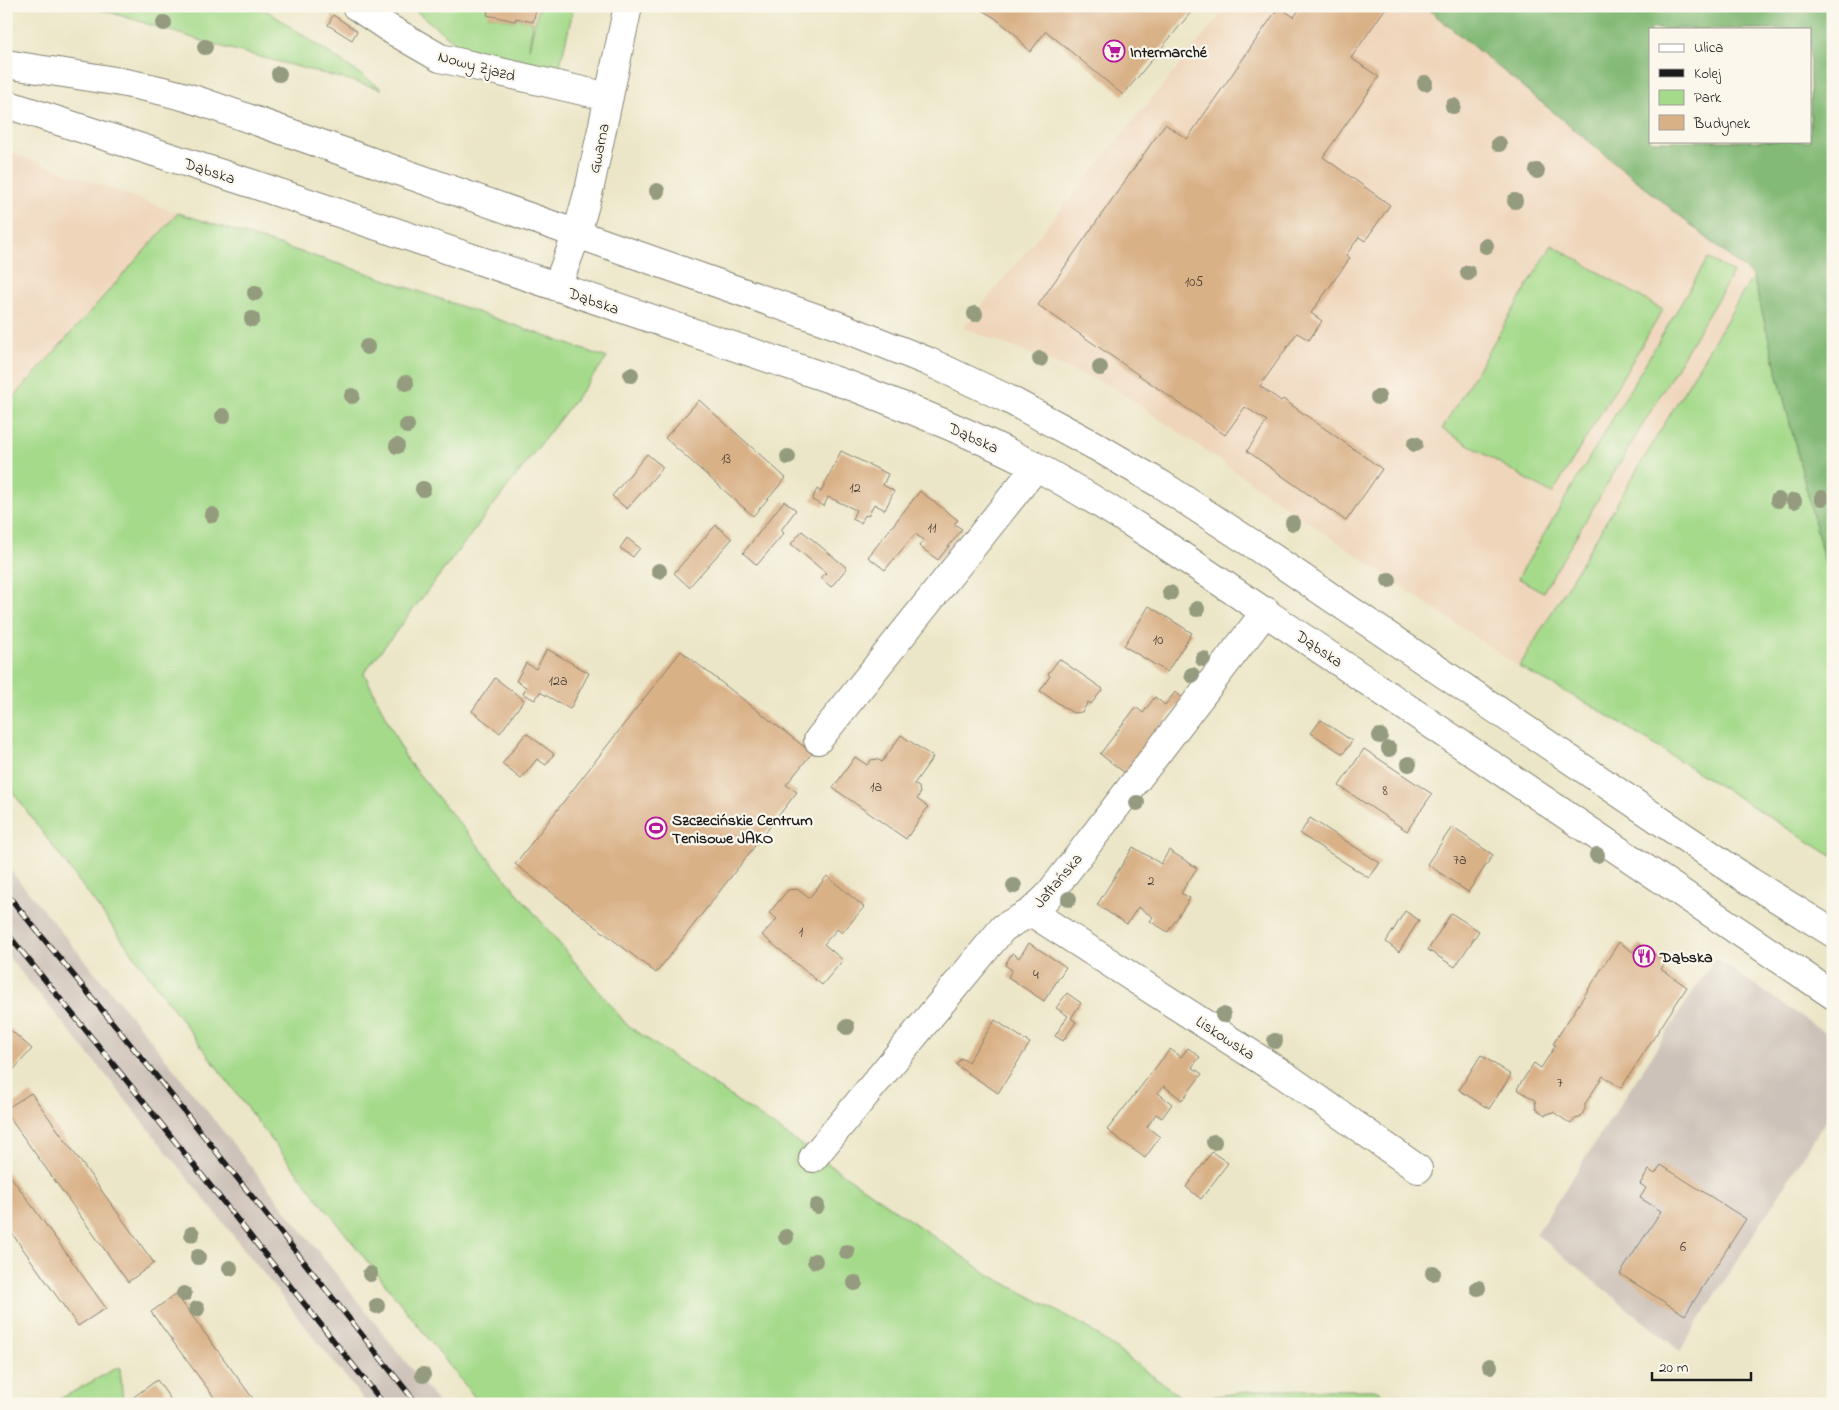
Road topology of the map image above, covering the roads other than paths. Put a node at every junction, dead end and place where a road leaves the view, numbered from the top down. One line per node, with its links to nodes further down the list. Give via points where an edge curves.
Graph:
1 (356, 6): 4 (street, Nowy Zjazd, via 440,58)
2 (628, 6): 4 (street, Gwarna)
3 (6, 64): 6 (street, via 173,93)
4 (609, 97): 6 (street, Gwarna)
5 (6, 104): 7 (street, Dąbska)
6 (577, 233): 7 (street, Gwarna); 12 (street, via 927,360 1099,448 1251,542 1749,882)
7 (557, 287): 8 (street, Dąbska, via 854,387 940,422)
8 (1036, 467): 9 (street, Dąbska, via 1147,532); 10 (street)
9 (1266, 611): 11 (street, Jałtańska, via 1047,897); 13 (street, Dąbska)
10 (818, 740)
11 (1031, 912): 14 (street, Jałtańska, via 1004,928); 15 (street, Liskowska, via 1286,1077)
12 (1833, 934)
13 (1833, 995)
14 (813, 1158)
15 (1418, 1169)

